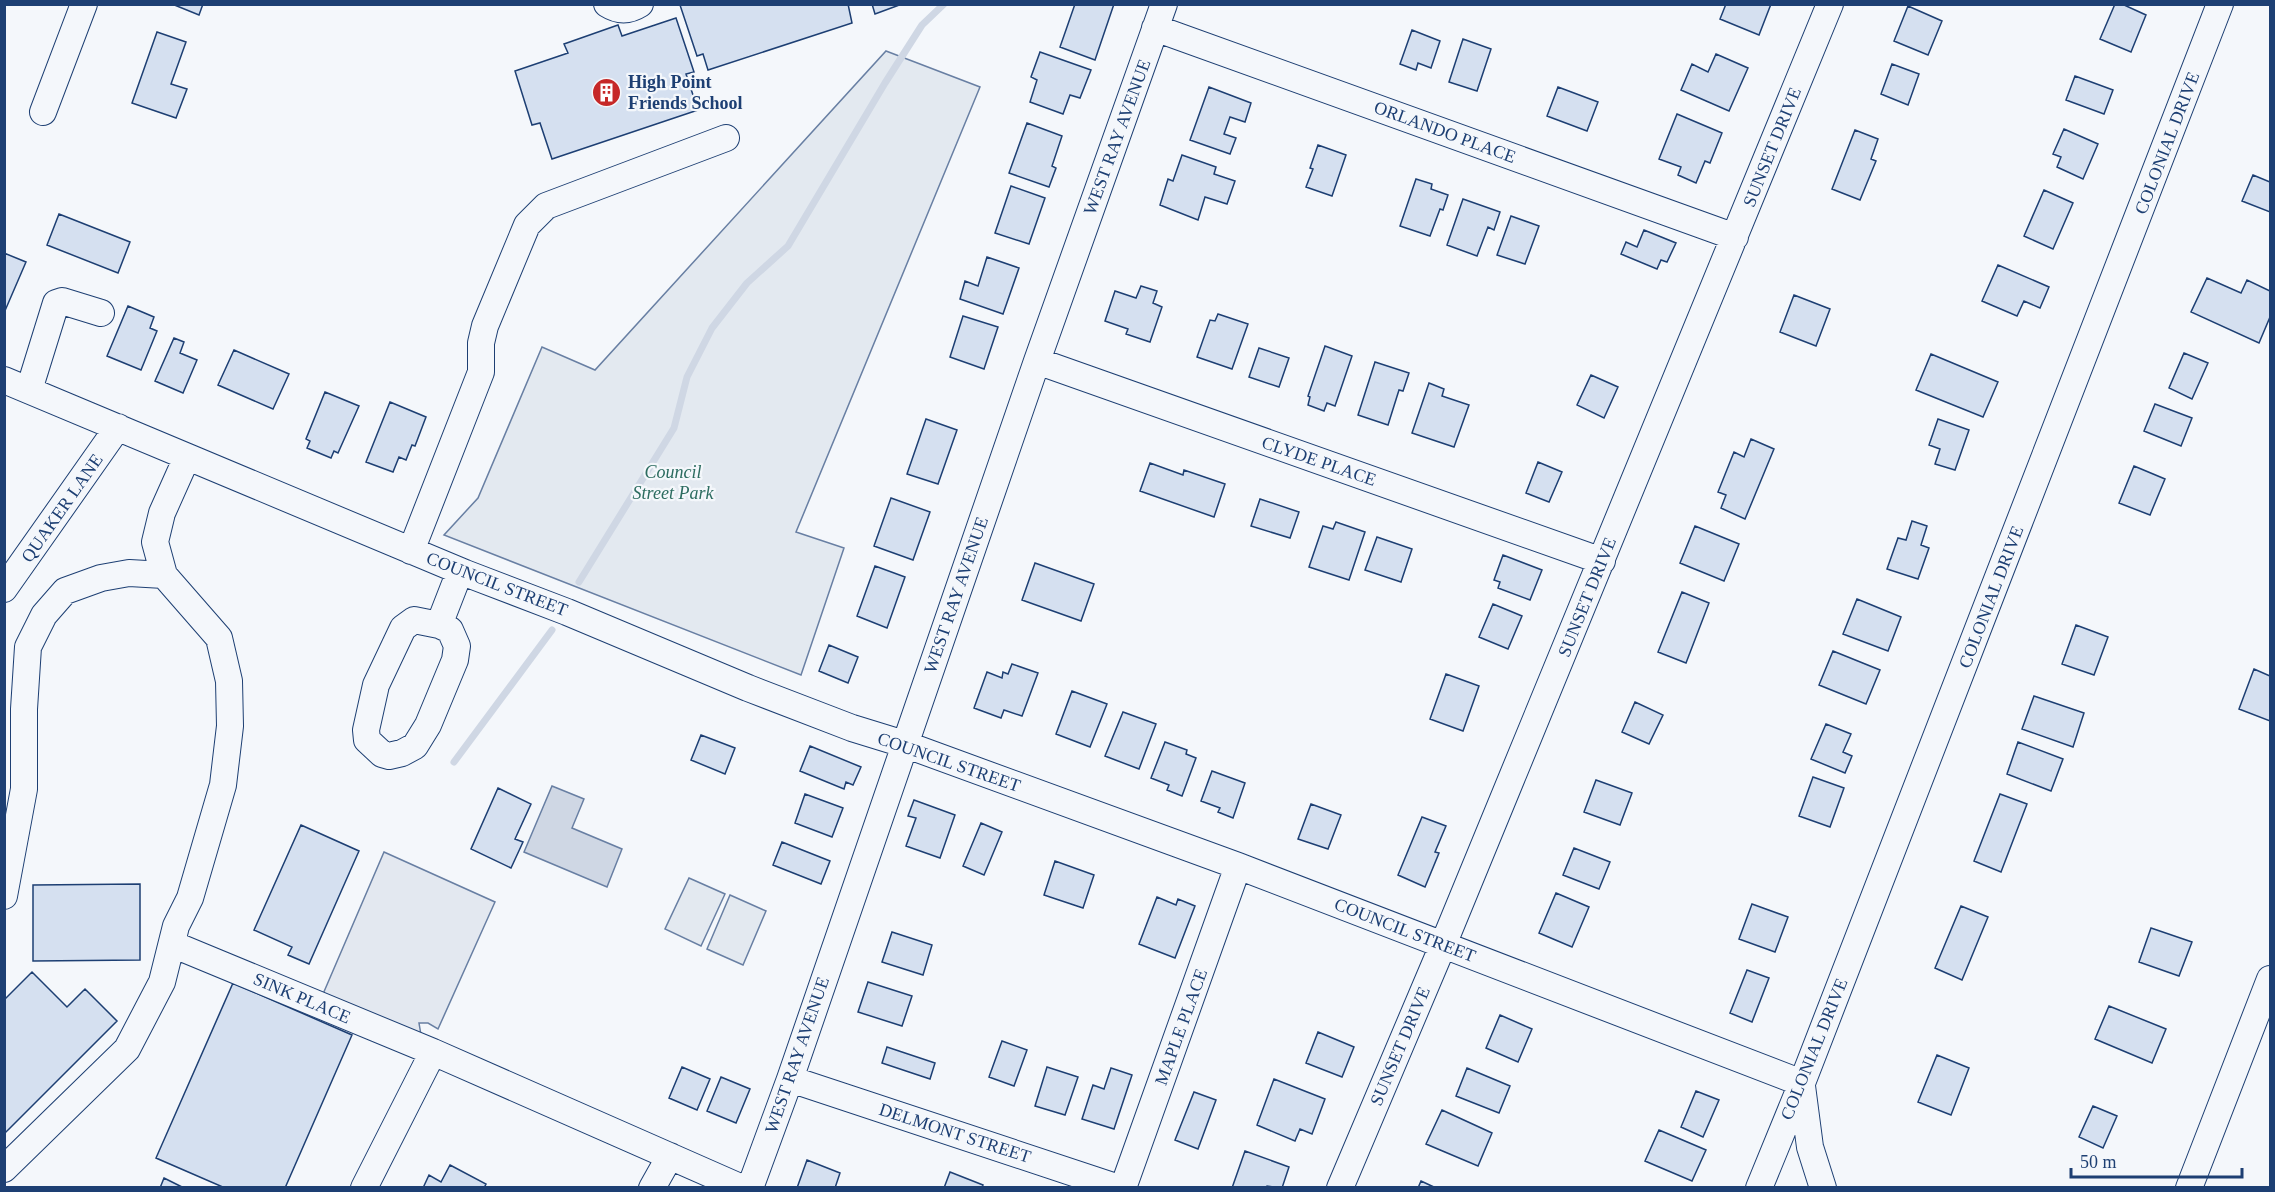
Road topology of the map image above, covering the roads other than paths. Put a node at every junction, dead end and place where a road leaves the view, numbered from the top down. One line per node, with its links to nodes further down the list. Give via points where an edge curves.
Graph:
1 (84, 4): 8 (street)
2 (607, 4): 3 (street, via 619,10)
3 (640, 4)
4 (1164, 4): 7 (street, WEST RAY AVENUE)
5 (1830, 4): 10 (street, SUNSET DRIVE)
6 (2220, 4): 31 (street, COLONIAL DRIVE)
7 (1155, 28): 10 (street, ORLANDO PLACE); 12 (street, WEST RAY AVENUE)
8 (43, 112)
9 (726, 138): 17 (street, via 546,206 527,225 485,326 481,372)
10 (1735, 237): 18 (street, SUNSET DRIVE)
11 (101, 313): 14 (street, via 62,301 56,303)
12 (1037, 362): 18 (street, CLYDE PLACE); 23 (street, WEST RAY AVENUE)
13 (4, 380): 14 (street, COUNCIL STREET)
14 (29, 390): 15 (street, COUNCIL STREET)
15 (118, 427): 16 (street, COUNCIL STREET); 21 (street, QUAKER LANE)
16 (188, 457): 17 (street, COUNCIL STREET); 20 (street, via 162,513 155,542)
17 (411, 551): 19 (street, COUNCIL STREET)
18 (1602, 561): 27 (street, SUNSET DRIVE)
19 (460, 571): 22 (street); 23 (street, COUNCIL STREET, via 758,692)
20 (164, 575): 25 (street, via 129,573 65,591 44,615 28,647 24,789); 26 (street, via 219,639 229,681 230,726 218,806 190,898)
21 (4, 589)
22 (439, 625): 22 (street, via 414,620 403,628 376,685 366,730 368,740 382,754 402,753 415,746 428,725 457,646 450,630)
23 (904, 744): 24 (street, COUNCIL STREET); 30 (street, WEST RAY AVENUE)
24 (1238, 866): 27 (street, COUNCIL STREET); 38 (street, MAPLE PLACE)
25 (4, 896)
26 (171, 944): 29 (street, SINK PLACE); 33 (street, via 162,982 127,1049)
27 (1443, 945): 31 (street, COUNCIL STREET); 39 (street, SUNSET DRIVE)
28 (2271, 979): 42 (street)
29 (433, 1052): 32 (street); 34 (street)
30 (790, 1079): 37 (street, WEST RAY AVENUE); 38 (street, DELMONT STREET)
31 (1802, 1083): 40 (street, COLONIAL DRIVE); 41 (street, via 1810,1147)
32 (670, 1156): 35 (street); 36 (street)
33 (4, 1169)
34 (364, 1188)
35 (652, 1188)
36 (742, 1188)
37 (750, 1188)
38 (1121, 1188)
39 (1340, 1188)
40 (1759, 1188)
41 (1823, 1188)
42 (2189, 1188)

